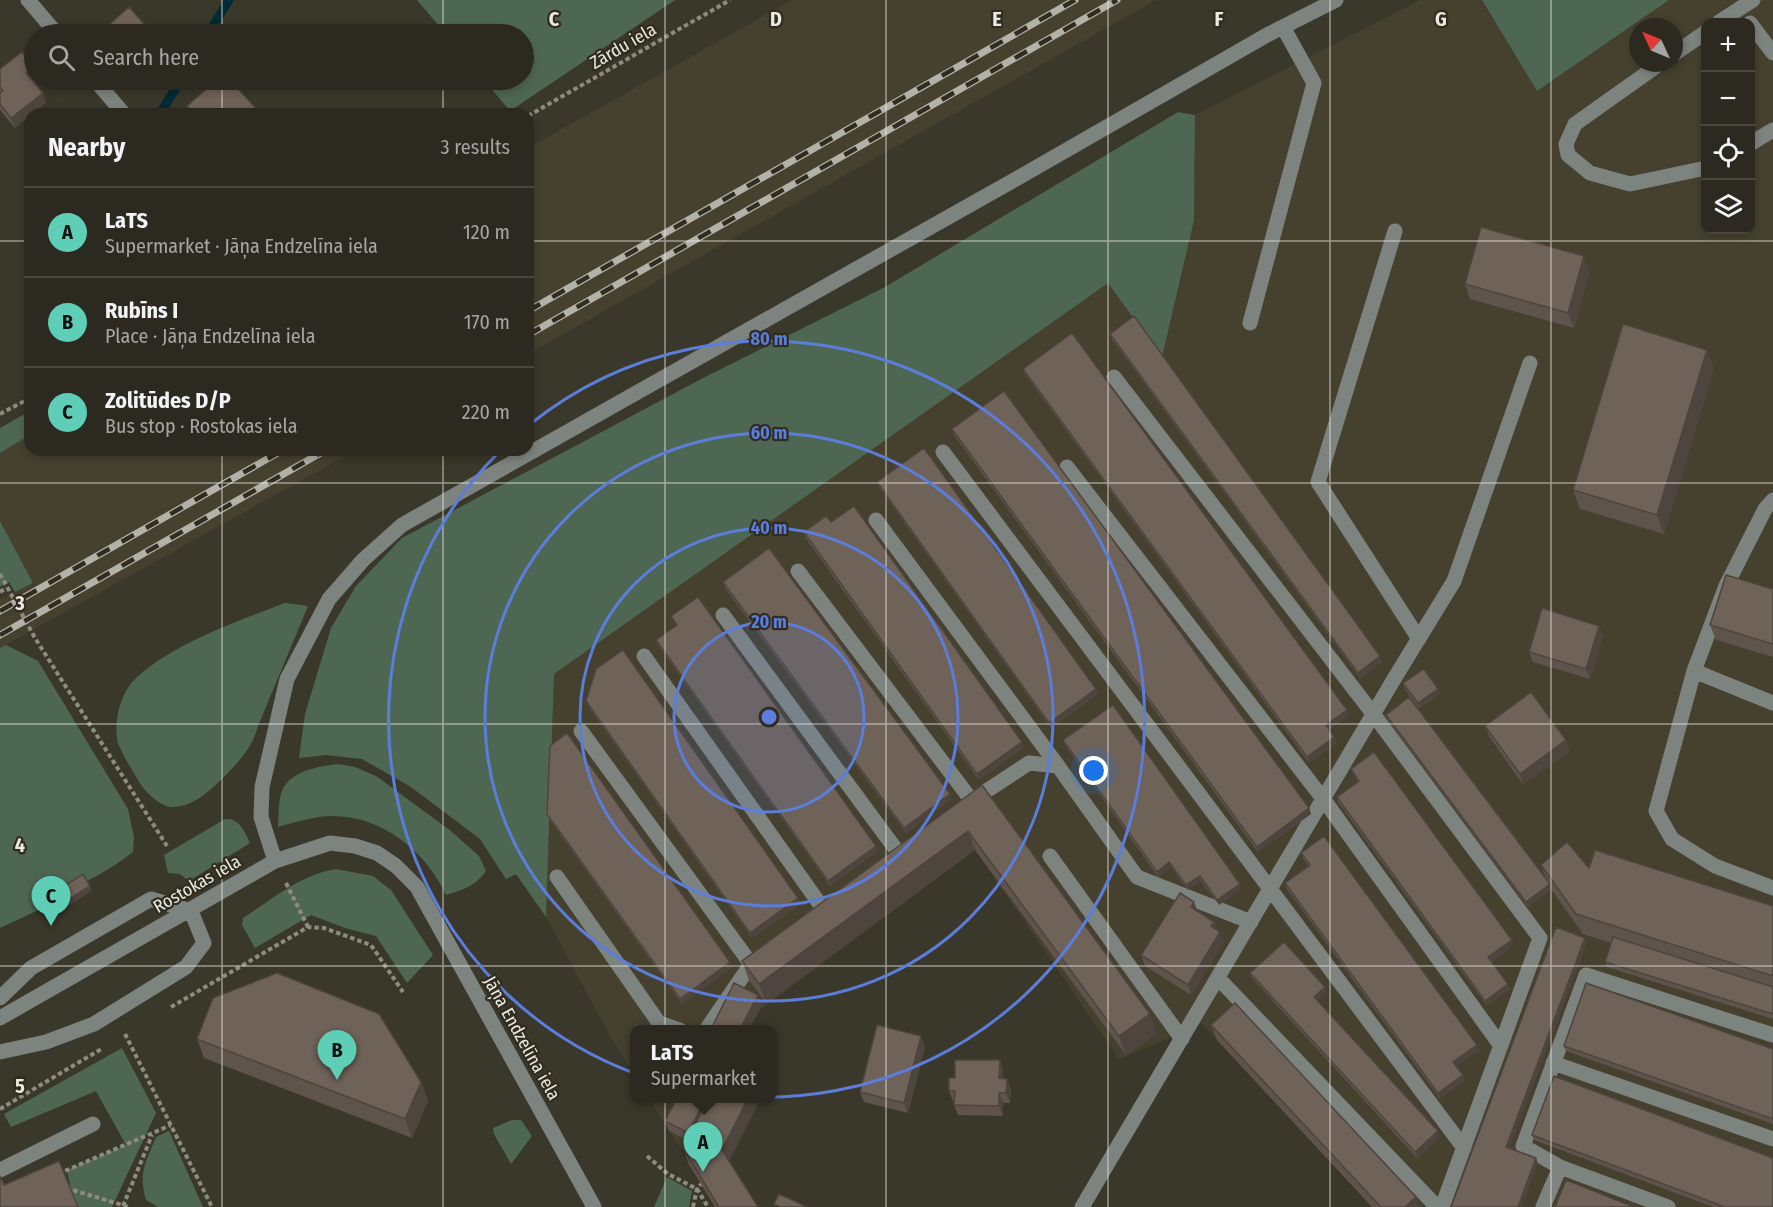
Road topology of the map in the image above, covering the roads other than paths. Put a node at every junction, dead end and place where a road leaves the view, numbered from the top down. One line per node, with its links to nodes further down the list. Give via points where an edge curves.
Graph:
1 (28, 0): 6 (street)
2 (1336, 0): 7 (street)
3 (1743, 3): 4 (street); 5 (street)
4 (1724, 18)
5 (1748, 18)
6 (48, 24)
7 (1283, 27): 19 (street, via 1314,83); 22 (street)
8 (1755, 30): 11 (street)
9 (1701, 35): 10 (street)
10 (1683, 48)
11 (1773, 53)
12 (1648, 72): 17 (street, via 1575,124 1566,144 1568,155 1590,173 1630,184)
13 (104, 90): 14 (street)
14 (119, 108)
15 (1773, 130): 16 (street)
16 (1755, 141)
17 (1701, 169)
18 (1395, 231): 30 (street, via 1318,482)
19 (1250, 323)
20 (1530, 363): 30 (street, via 1454,580)
21 (1114, 377): 34 (street)
22 (534, 450)
23 (943, 452): 44 (street)
24 (524, 456): 40 (street, via 402,525 363,560 329,599 287,679 262,787 261,817)
25 (1068, 467): 37 (street)
26 (1773, 500): 32 (street, via 1765,508 1726,586)
27 (876, 520): 36 (street)
28 (798, 571): 36 (street, via 967,805 1029,763)
29 (723, 615): 38 (street)
30 (1419, 639): 34 (street)
31 (645, 656): 45 (street)
32 (1694, 671): 33 (street); 43 (street, via 1656,811 1672,839 1715,866)
33 (1773, 703)
34 (1374, 715): 37 (street); 57 (street, via 1539,938)
35 (581, 731): 49 (street)
36 (1058, 766): 47 (street, via 1137,877)
37 (1324, 800): 44 (street); 57 (street)
38 (900, 855)
39 (1050, 856): 56 (street)
40 (275, 861): 42 (street, Rostokas iela, via 330,843 355,846 377,853); 46 (street, Rostokas iela)
41 (557, 877): 53 (street, via 659,1023)
42 (417, 887): 65 (street, Jāņa Endzelīna iela)
43 (1773, 888)
44 (1270, 891): 47 (street); 62 (street)
45 (824, 910)
46 (191, 911): 51 (street, via 151,899 31,968); 52 (street, Rostokas iela); 58 (street, via 204,943 186,968 94,1024 46,1042)
47 (1251, 922): 50 (street)
48 (772, 948): 49 (street)
49 (751, 964): 54 (street)
50 (1218, 978): 56 (street); 67 (street)
51 (0, 998)
52 (0, 1018)
53 (666, 1025)
54 (709, 1025)
55 (1773, 1035): 59 (street, via 1586,975)
56 (1182, 1039): 66 (street)
57 (1501, 1046): 62 (street)
58 (0, 1052)
59 (1553, 1063): 61 (street); 63 (street, via 1523,1146)
60 (93, 1124): 64 (street)
61 (1773, 1139)
62 (1464, 1148): 68 (street)
63 (1560, 1167): 69 (street); 70 (street)
64 (0, 1170)
65 (594, 1207)
66 (1082, 1207)
67 (1437, 1207)
68 (1442, 1207)
69 (1543, 1207)
70 (1668, 1207)

